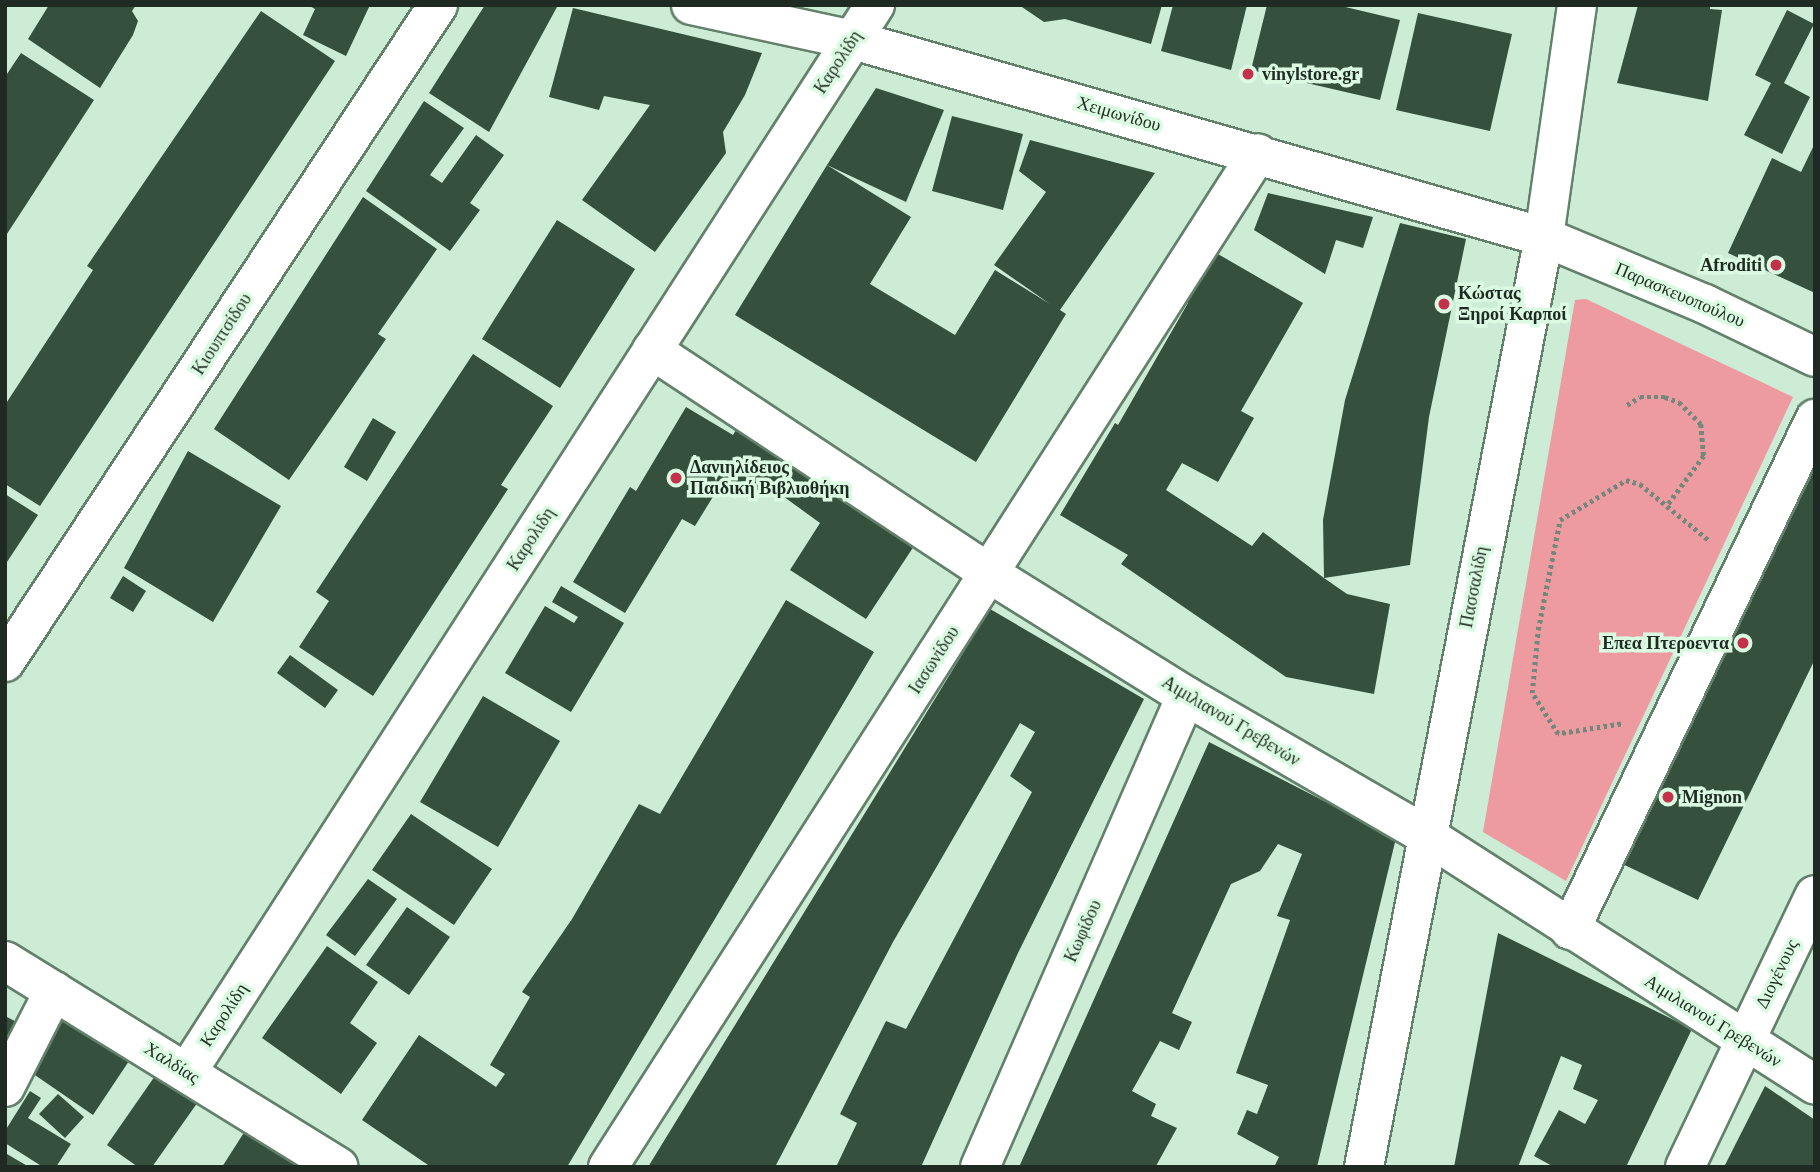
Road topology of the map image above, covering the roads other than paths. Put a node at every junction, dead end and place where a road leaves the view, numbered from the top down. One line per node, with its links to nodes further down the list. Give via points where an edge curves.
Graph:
1 (438, 5): 12 (street, Κιουπτσίδου)
2 (691, 5): 5 (street, Χειμωνίδου)
3 (875, 5): 5 (street, Καρολίδη)
4 (1577, 5): 7 (street, Πασσαλίδη)
5 (853, 40): 6 (street, Χειμωνίδου); 8 (street, Καρολίδη)
6 (1258, 153): 7 (street, Χειμωνίδου); 11 (street, Ιασωνίδου)
7 (1544, 236): 9 (street, Παρασκευοπούλου); 14 (street, Πασσαλίδη)
8 (652, 350): 11 (street, Αιμιλιανού Γρεβενών); 20 (street, Καρολίδη)
9 (1815, 357)
10 (1815, 418): 16 (street)
11 (990, 574): 13 (street, Αιμιλιανού Γρεβενών); 24 (street, Ιασωνίδου)
12 (5, 662)
13 (1186, 696): 14 (street, Αιμιλιανού Γρεβενών); 25 (street, Κωφίδου)
14 (1426, 835): 16 (street, Αιμιλιανού Γρεβενών); 26 (street, Πασσαλίδη)
15 (1815, 895): 19 (street, Διογένους)
16 (1570, 930): 19 (street, Αιμιλιανού Γρεβενών)
17 (5, 961): 18 (street, Χαλδίας)
18 (54, 991): 20 (street, Χαλδίας); 22 (street)
19 (1744, 1042): 21 (street, Αιμιλιανού Γρεβενών); 27 (street, Διογένους)
20 (187, 1072): 23 (street, Χαλδίας)
21 (1815, 1085)
22 (5, 1087)
23 (338, 1167)
24 (608, 1167)
25 (979, 1167)
26 (1364, 1167)
27 (1685, 1167)

